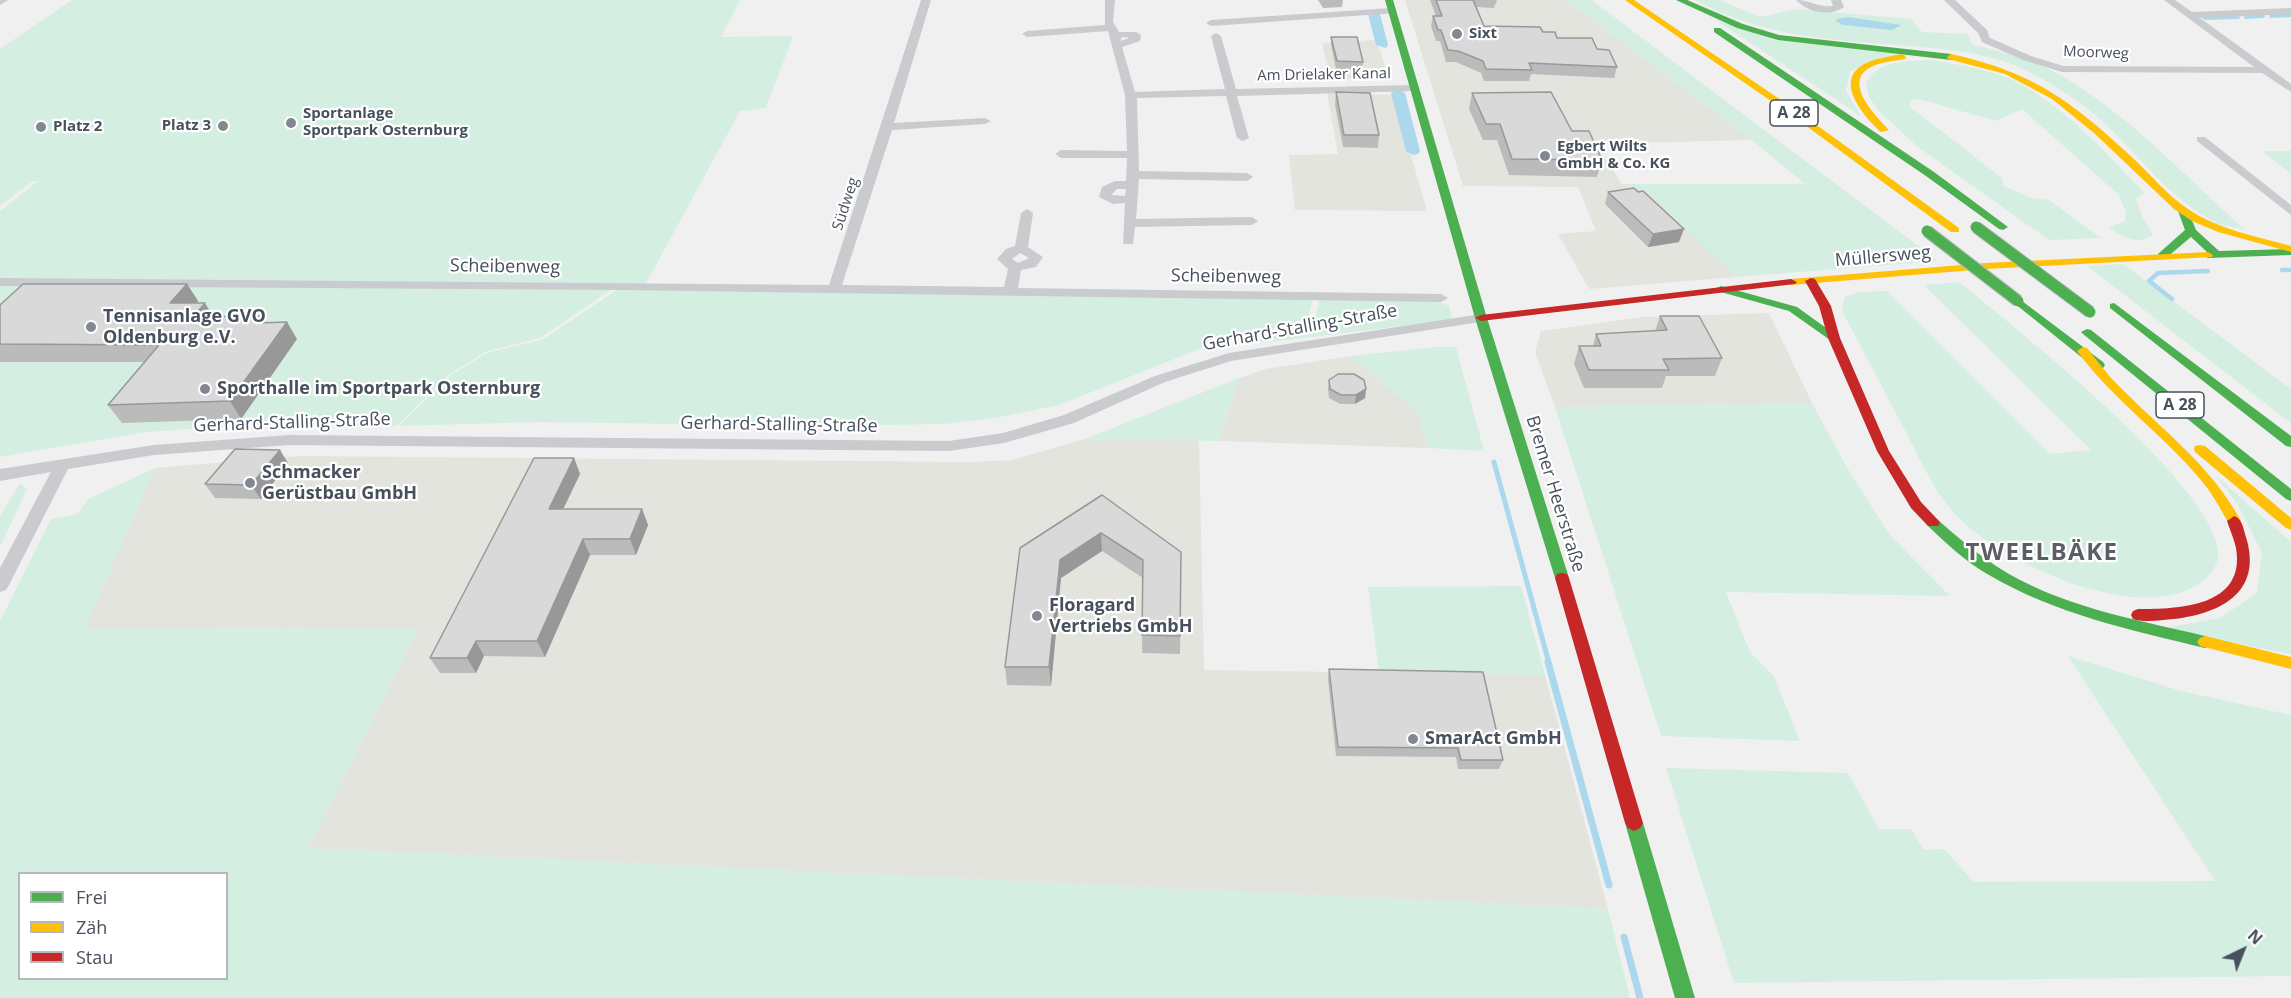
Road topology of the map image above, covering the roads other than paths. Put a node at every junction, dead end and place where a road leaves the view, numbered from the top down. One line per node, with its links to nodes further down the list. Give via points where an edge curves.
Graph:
1 (926, 0): 27 (street, Südweg)
2 (1110, 0): 17 (street, via 1108,22)
3 (1614, 0): 26 (main road)
4 (1629, 0): 45 (main road, A 28, via 1797,115)
5 (1649, 0): 32 (main road, A 28)
6 (1671, 0): 33 (main road)
7 (1680, 0): 19 (main road, via 1734,25 1776,37)
8 (1801, 0): 9 (street, via 1808,6 1825,9 1839,7)
9 (1836, 0)
10 (1949, 0): 20 (street, Moorweg, via 1983,32 1986,40 2062,69)
11 (2169, 0): 14 (street)
12 (1391, 6): 15 (street); 21 (main road, Bremer Heerstraße)
13 (2291, 11): 14 (street)
14 (2190, 15): 20 (street)
15 (1211, 22)
16 (1027, 34): 17 (street)
17 (1114, 36): 24 (street)
18 (1216, 36): 23 (street, Am Drielaker Kanal)
19 (1951, 57): 33 (main road, via 1882,60 1857,71 1853,79 1859,99 1877,124); 42 (main road, via 1999,68 2056,95 2085,117)
20 (2265, 70): 22 (street)
21 (1415, 88): 23 (street, Am Drielaker Kanal); 64 (main road, Bremer Heerstraße)
22 (2291, 89)
23 (1233, 92): 24 (street, Am Drielaker Kanal); 28 (street, Am Drielaker Kanal)
24 (1131, 95): 31 (street)
25 (985, 121): 27 (street)
26 (1783, 123)
27 (887, 127): 59 (street, Südweg)
28 (1243, 138)
29 (2201, 139): 37 (street)
30 (1061, 154): 31 (street)
31 (1131, 154): 35 (street)
32 (1883, 160)
33 (1930, 174): 44 (main road)
34 (1247, 177): 35 (street)
35 (1132, 180): 36 (street); 36 (street, via 1106,190 1106,197 1113,200)
36 (1131, 199): 40 (street)
37 (2291, 211)
38 (1027, 213): 60 (street, via 1022,248 1036,257 1031,264 1015,268)
39 (1252, 221): 40 (street)
40 (1130, 223): 46 (street)
41 (1972, 223): 63 (main road, bridge)
42 (2195, 226): 48 (main road); 50 (main road); 51 (main road); 52 (main road)
43 (1923, 228): 68 (main road, bridge)
44 (2008, 230)
45 (1959, 234)
46 (1128, 241)
47 (2031, 246): 53 (main road)
48 (2291, 251): 51 (main road, Müllersweg)
49 (1983, 252): 54 (main road)
50 (2216, 254): 51 (main road, Müllersweg); 52 (main road, Müllersweg)
51 (2235, 254)
52 (2162, 256): 55 (main road, Müllersweg)
53 (2077, 279)
54 (2020, 280)
55 (1811, 281): 57 (main road, Müllersweg); 67 (main road, via 1825,306)
56 (0, 282): 59 (street, Scheibenweg)
57 (1792, 282): 58 (main road, Müllersweg); 65 (main road)
58 (1721, 289): 64 (main road, Müllersweg); 65 (main road, via 1780,305)
59 (834, 290): 60 (street, Scheibenweg)
60 (1010, 292): 61 (street, Scheibenweg)
61 (1441, 298)
62 (2110, 302): 69 (main road)
63 (2094, 315)
64 (1480, 318): 70 (street, Gerhard-Stalling-Straße, via 1229,357 1160,379 1069,419 1004,438 949,446 289,440 154,450); 77 (main road, Bremer Heerstraße, via 1524,450)
65 (1811, 320): 67 (main road)
66 (2076, 323): 72 (main road, A 28)
67 (1834, 339): 75 (main road, via 1883,452 1916,506 1974,561 2017,585)
68 (2083, 351): 73 (main road); 75 (main road, via 2118,392 2201,473 2230,510 2246,554 2246,570 2239,586 2221,602 2199,611 2169,616)
69 (2291, 443)
70 (61, 465): 71 (street, Gerhard-Stalling-Straße); 74 (street)
71 (0, 475)
72 (2291, 496)
73 (2291, 525)
74 (0, 585)
75 (2083, 612): 76 (main road)
76 (2291, 663)
77 (1685, 998)

